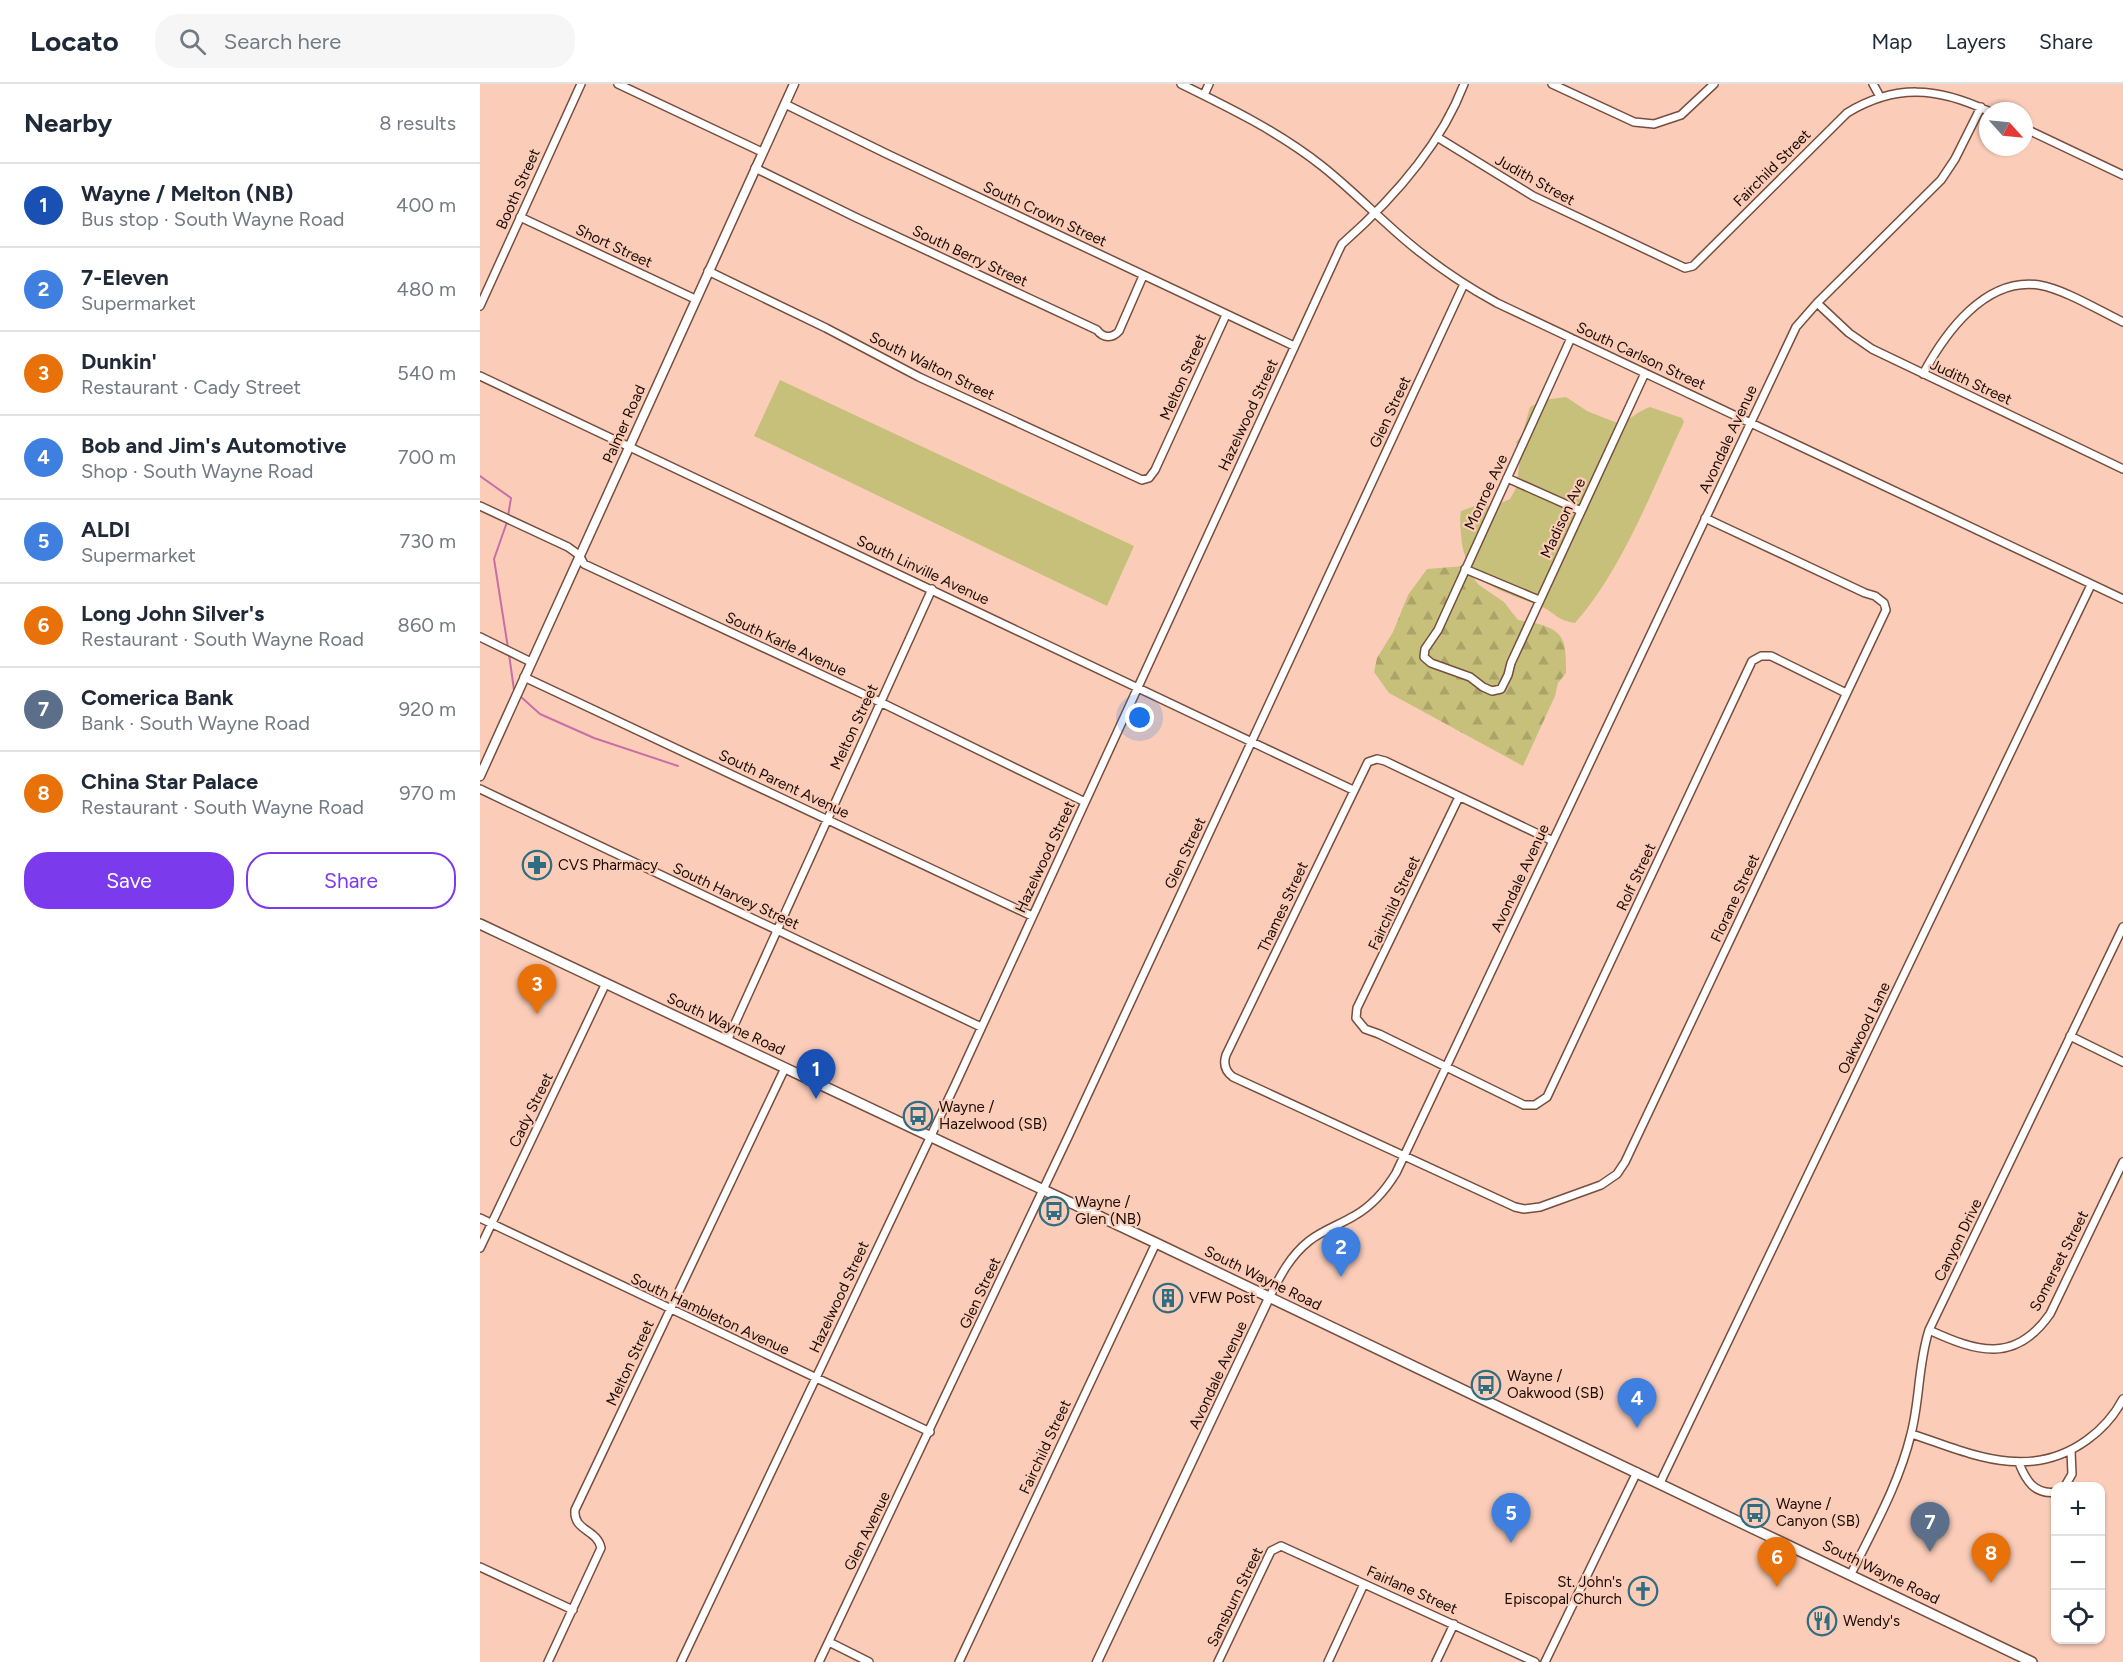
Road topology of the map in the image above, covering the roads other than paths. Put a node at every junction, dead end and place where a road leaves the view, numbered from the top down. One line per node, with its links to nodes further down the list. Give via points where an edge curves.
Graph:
1 (581, 84): 21 (street, Booth Street)
2 (618, 84): 17 (street)
3 (794, 84): 12 (street, Palmer Road)
4 (1181, 84): 11 (street, South Carlson Street)
5 (1209, 84): 11 (street)
6 (1464, 84): 16 (street, Hazelwood Street)
7 (1552, 84): 8 (street, via 1634,122 1654,124 1681,115)
8 (1714, 84)
9 (1873, 84): 10 (street)
10 (1878, 93): 13 (street, via 1903,87 1930,88); 22 (street, Fairchild Street, via 1847,113)
11 (1204, 95): 20 (street, South Carlson Street, via 1296,147)
12 (785, 104): 17 (street, Palmer Road); 24 (street, South Crown Street)
13 (1979, 107)
14 (1979, 118): 27 (street, Avondale Avenue, via 1941,180)
15 (2033, 132): 19 (street)
16 (1437, 137): 20 (street, Hazelwood Street, via 1412,173); 22 (street, Judith Street, via 1533,196)
17 (762, 152): 18 (street, Palmer Road)
18 (755, 168): 23 (street, Palmer Road); 24 (street, South Berry Street, via 1105,337 1119,331)
19 (2123, 175)
20 (1375, 212): 25 (street, South Carlson Street, via 1417,251); 32 (street, Hazelwood Street, via 1342,244)
21 (520, 217): 26 (street, Short Street); 28 (street, Booth Street)
22 (1689, 268)
23 (708, 271): 26 (street, Palmer Road); 40 (street, South Walton Street, via 930,382)
24 (1143, 276): 29 (street, South Crown Street)
25 (1464, 284): 31 (street, South Carlson Street); 57 (street, Glen Street)
26 (695, 299): 37 (street, Palmer Road)
27 (1817, 303): 34 (street, Judith Street, via 1861,342); 36 (street, Avondale Avenue, via 1796,327)
28 (480, 306)
29 (1226, 315): 32 (street, South Crown Street); 40 (street, Melton Street, via 1155,470)
30 (2123, 322): 34 (street, via 2048,287 2008,287 1990,294 1954,327)
31 (1571, 338): 33 (street, South Carlson Street); 39 (street, Monroe Ave)
32 (1294, 346): 54 (street, Hazelwood Street)
33 (1645, 373): 36 (street, South Carlson Street); 42 (street, Madison Ave)
34 (1923, 374): 38 (street, Judith Street)
35 (480, 376): 37 (street, South Linville Avenue)
36 (1750, 423): 43 (street, Avondale Avenue); 46 (street, South Carlson Street)
37 (629, 446): 44 (street, Palmer Road); 47 (street, South Linville Avenue)
38 (2123, 469)
39 (1507, 478): 42 (street); 45 (street, Monroe Ave)
40 (1146, 479)
41 (480, 506): 44 (street, South Karle Avenue)
42 (1581, 511): 49 (street, Madison Ave)
43 (1705, 518): 55 (street, Florane Street, via 1884,603 1884,616); 64 (street, Avondale Avenue)
44 (579, 555): 51 (street, Palmer Road); 56 (street, South Karle Avenue, via 584,564)
45 (1466, 569): 49 (street); 52 (street, Monroe Ave, via 1424,657 1492,691 1501,689)
46 (2091, 585): 48 (street, South Carlson Street); 95 (street, Oakwood Lane)
47 (932, 589): 54 (street, South Linville Avenue); 56 (street, Melton Street)
48 (2123, 599)
49 (1539, 600): 52 (street, Madison Ave)
50 (480, 637): 51 (street)
51 (531, 662): 53 (street, Palmer Road)
52 (1508, 675)
53 (524, 677): 58 (street, Palmer Road); 63 (street, South Parent Avenue)
54 (1138, 687): 57 (street, South Linville Avenue); 62 (street, Hazelwood Street)
55 (1846, 693): 74 (street, Rolf Street, via 1771,656 1752,661 1544,1100 1524,1105); 77 (street, Florane Street, via 1617,1174 1601,1185 1524,1209)
56 (880, 702): 62 (street, South Karle Avenue); 63 (street, Melton Street)
57 (1252, 742): 60 (street, South Linville Avenue); 79 (street, Glen Street)
58 (481, 773)
59 (480, 789): 68 (street, South Harvey Street)
60 (1353, 790): 61 (street, Thames Street, via 1365,765 1377,759); 77 (street, Thames Street, via 1225,1064 1233,1077)
61 (1459, 797): 64 (street, Thames Street); 74 (street, Fairchild Street, via 1358,1008 1357,1020 1365,1029)
62 (1085, 802): 65 (street, Hazelwood Street)
63 (827, 819): 65 (street, South Parent Avenue); 68 (street, Melton Street)
64 (1553, 841): 74 (street, Avondale Avenue)
65 (1032, 916): 70 (street, Hazelwood Street)
66 (480, 924): 69 (main road, South Wayne Road)
67 (2123, 927): 71 (street, Canyon Drive)
68 (776, 930): 70 (street, South Harvey Street); 72 (street, Melton Street)
69 (606, 983): 72 (main road, South Wayne Road); 81 (street, Cady Street)
70 (981, 1027): 76 (street, Hazelwood Street)
71 (2070, 1036): 73 (street); 86 (street, Canyon Drive)
72 (727, 1041): 75 (main road, South Wayne Road)
73 (2123, 1062)
74 (1446, 1067): 77 (street, Avondale Avenue)
75 (785, 1068): 76 (main road, South Wayne Road); 85 (street, Melton Street)
76 (930, 1137): 79 (main road, South Wayne Road); 87 (street, Hazelwood Street)
77 (1404, 1155): 84 (street, Avondale Avenue, via 1390,1183 1370,1205 1326,1229 1297,1252)
78 (2123, 1162): 86 (street, Somerset Street, via 2050,1314 2032,1335 2005,1347 1985,1349)
79 (1043, 1190): 82 (main road, South Wayne Road); 89 (street, Glen Street)
80 (480, 1218): 81 (street, South Hambleton Avenue)
81 (492, 1224): 83 (street, Cady Street); 85 (street, South Hambleton Avenue)
82 (1156, 1243): 84 (main road, South Wayne Road); 108 (street, Fairchild Street)
83 (480, 1248)
84 (1269, 1298): 93 (main road, South Wayne Road); 109 (street, Avondale Avenue)
85 (670, 1310): 87 (street, South Hambleton Avenue); 101 (street, Melton Street, via 575,1510 576,1523 597,1537 601,1548)
86 (1929, 1330): 90 (street, Canyon Drive)
87 (816, 1379): 89 (street, South Hambleton Avenue); 105 (street, Hazelwood Street)
88 (2123, 1400): 91 (street, via 2093,1436)
89 (930, 1432): 103 (street, Glen Avenue)
90 (1912, 1434): 92 (street, via 1979,1456); 99 (street, Canyon Drive, via 1898,1477)
91 (2071, 1451): 92 (street); 94 (street, via 2072,1474)
92 (2019, 1463): 96 (street, via 2030,1485 2042,1493)
93 (1637, 1472): 95 (main road, South Wayne Road); 114 (street)
94 (2067, 1482)
95 (1660, 1484): 99 (main road, South Wayne Road)
96 (2051, 1492)
97 (1278, 1546): 100 (street, Fairlane Street); 110 (street, Sansburn Street, via 1271,1551)
98 (480, 1567): 101 (street)
99 (1851, 1575): 115 (main road, South Wayne Road)
100 (1364, 1584): 102 (street, Fairlane Street); 111 (street)
101 (573, 1610): 104 (street, Melton Street)
102 (1454, 1624): 112 (street); 113 (street, Fairlane Street)
103 (829, 1642): 106 (street, Glen Avenue); 107 (street)
104 (548, 1662)
105 (681, 1662)
106 (819, 1662)
107 (870, 1662)
108 (959, 1662)
109 (1097, 1662)
110 (1218, 1662)
111 (1328, 1662)
112 (1436, 1662)
113 (1535, 1662)
114 (1545, 1662)
115 (2032, 1662)

